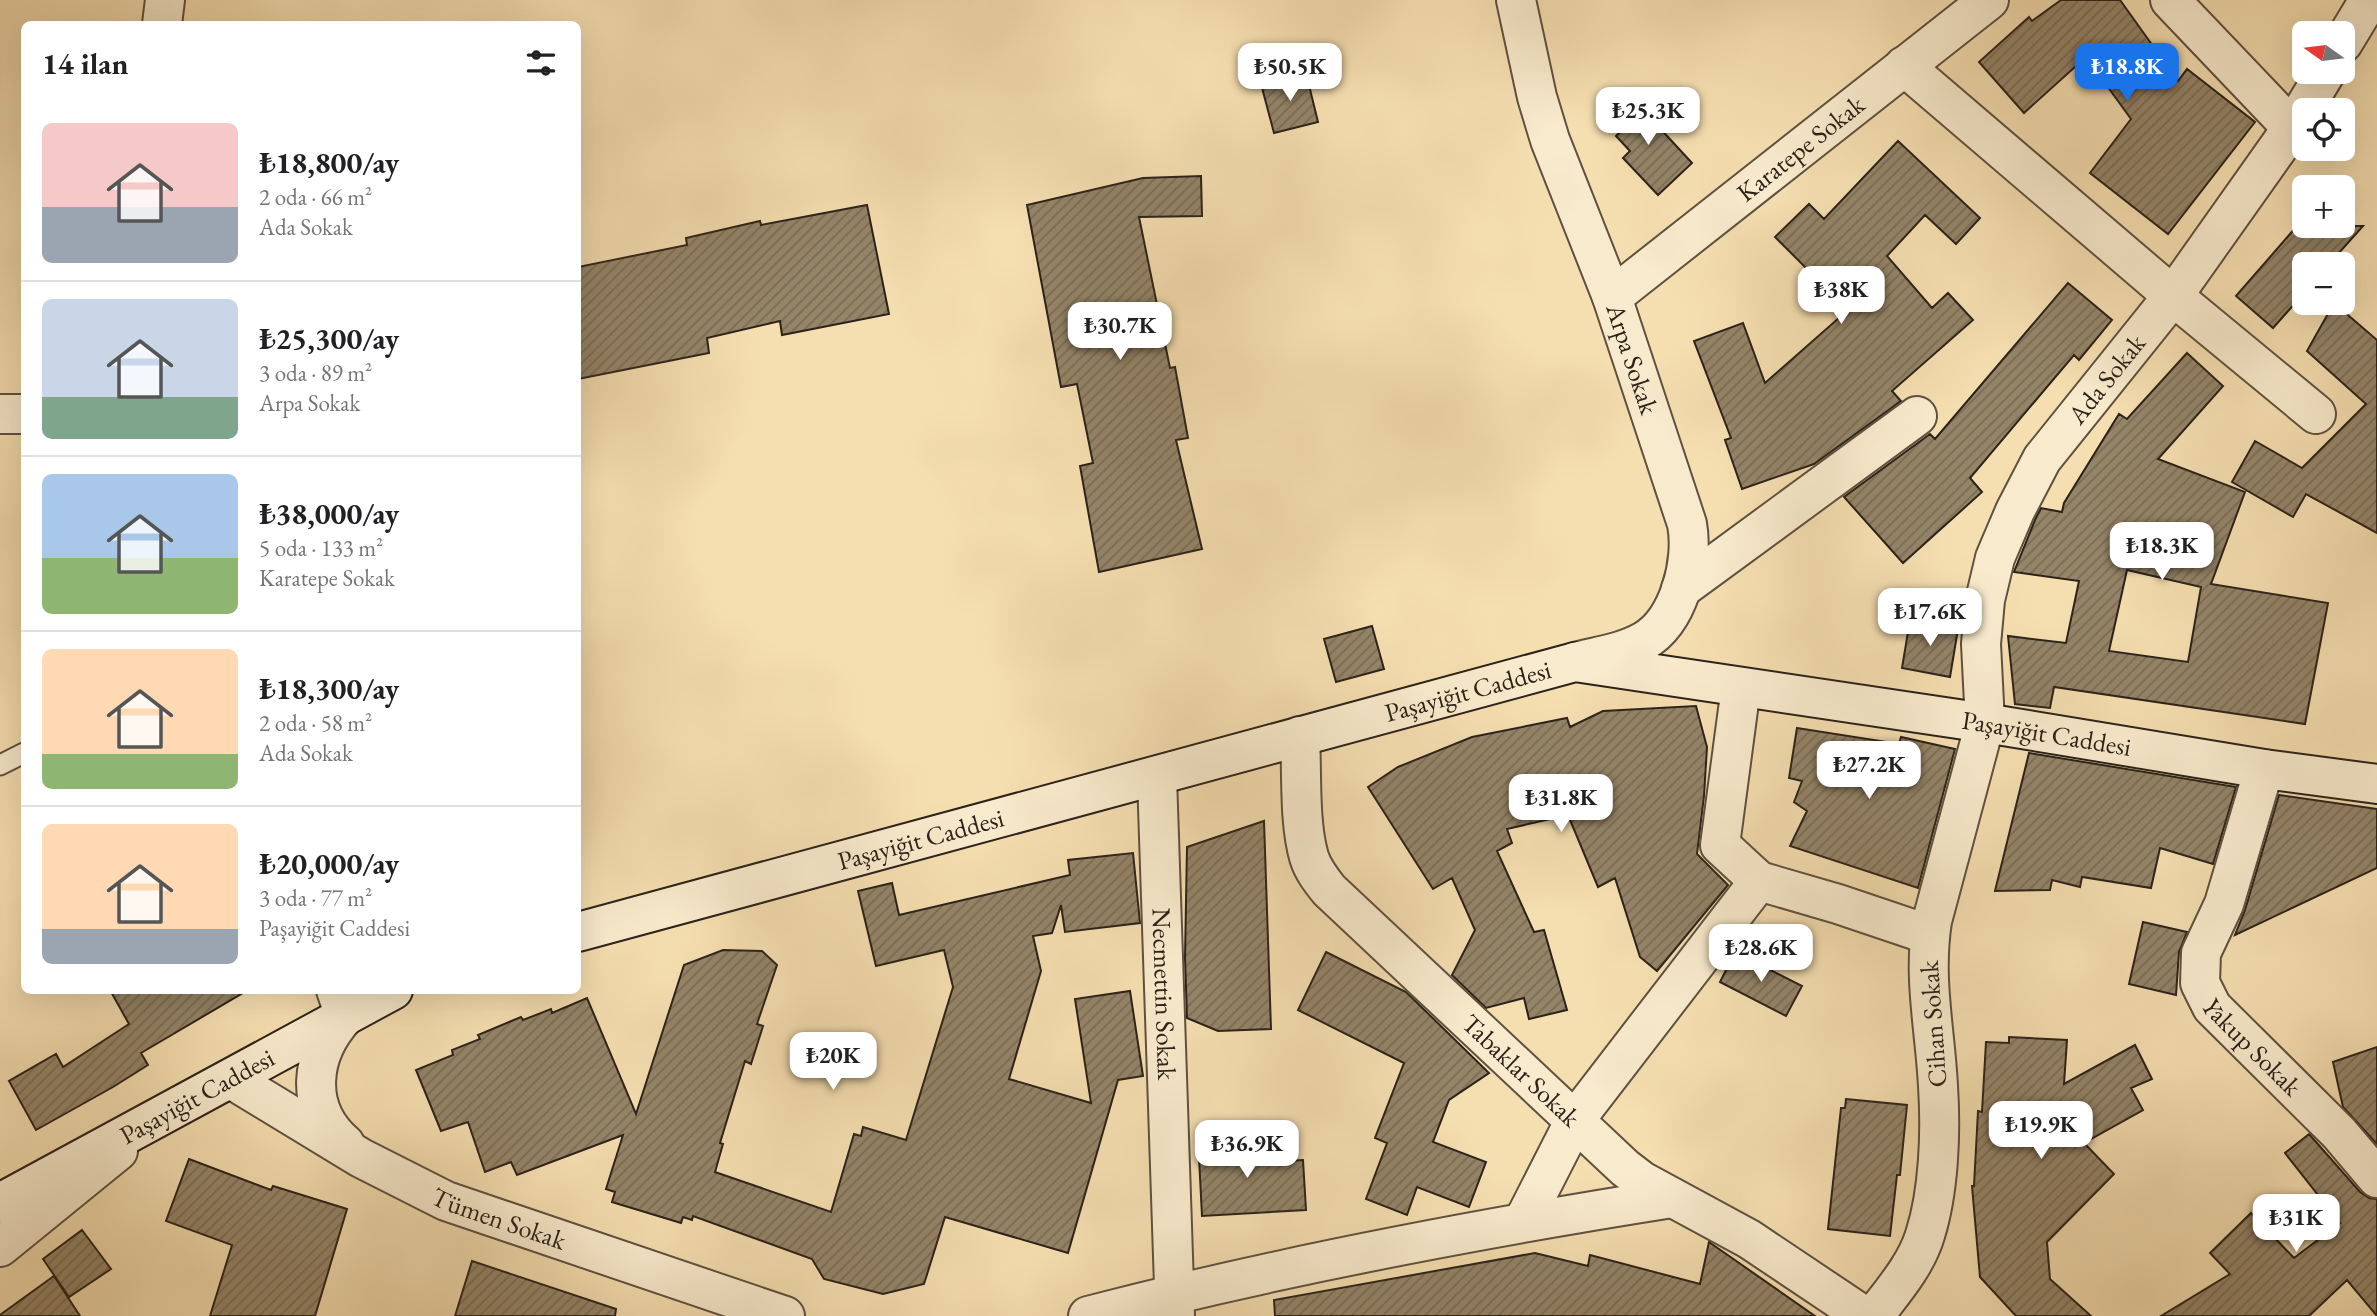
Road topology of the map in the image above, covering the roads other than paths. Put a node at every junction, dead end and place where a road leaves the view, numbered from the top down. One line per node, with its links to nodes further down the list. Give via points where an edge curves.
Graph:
1 (165, 0): 6 (street)
2 (1516, 0): 11 (street, Arpa Sokak, via 1550,140)
3 (1989, 0): 8 (street, Karatepe Sokak)
4 (2170, 0): 9 (street)
5 (2369, 0): 7 (street)
6 (162, 21)
7 (2356, 22)
8 (1904, 66): 10 (street); 11 (street, Karatepe Sokak)
9 (2292, 128): 10 (street, Ada Sokak)
10 (2173, 296): 14 (street); 20 (street, Ada Sokak, via 2042,459 2014,511 1995,558 1985,600 1981,644)
11 (1612, 297): 16 (street, Arpa Sokak, via 1690,538)
12 (0, 414): 13 (street)
13 (21, 414)
14 (2316, 414)
15 (1917, 416): 16 (street)
16 (1674, 603): 17 (street, via 1655,632 1640,643); 18 (street, Arpa Sokak, via 1659,635 1660,655 1674,670)
17 (1575, 662): 18 (street, Paşayiğit Caddesi); 21 (street, Paşayiğit Caddesi)
18 (1701, 681): 19 (street, Paşayiğit Caddesi)
19 (1741, 687): 20 (street, Paşayiğit Caddesi); 27 (street, via 1720,845)
20 (1985, 723): 24 (street, Paşayiğit Caddesi); 29 (street, Cihan Sokak)
21 (1300, 736): 25 (street, Paşayiğit Caddesi); 34 (street, Tabaklar Sokak, via 1305,839 1319,877)
22 (21, 754): 23 (lane)
23 (0, 765)
24 (2264, 769): 26 (street, Paşayiğit Caddesi); 36 (street, Yakup Sokak, via 2224,904 2201,953 2200,983 2212,1007 2339,1133)
25 (1157, 777): 28 (street, Paşayiğit Caddesi); 41 (street, Necmettin Sokak)
26 (2377, 784)
27 (1759, 881): 29 (street); 34 (street)
28 (581, 931)
29 (1930, 935): 45 (street, Cihan Sokak, via 1927,978 1939,1098 1934,1186 1919,1251)
30 (377, 994): 31 (street, Paşayiğit Caddesi)
31 (341, 1003): 32 (street, Paşayiğit Caddesi); 35 (street, via 318,1062 318,1100 336,1136)
32 (231, 1079): 33 (street, Paşayiğit Caddesi); 35 (street, Tümen Sokak)
33 (164, 1115): 38 (street, Paşayiğit Caddesi); 40 (street)
34 (1575, 1120): 37 (street, Tabaklar Sokak, via 1625,1168); 39 (street)
35 (361, 1158): 42 (street, Tümen Sokak, via 477,1213)
36 (2377, 1178)
37 (1672, 1198): 39 (street); 44 (street, Tabaklar Sokak, via 1749,1239)
38 (0, 1203)
39 (1523, 1222): 41 (street)
40 (0, 1247)
41 (1175, 1305): 43 (street)
42 (785, 1316)
43 (1088, 1316)
44 (1864, 1316)
45 (1874, 1316)

